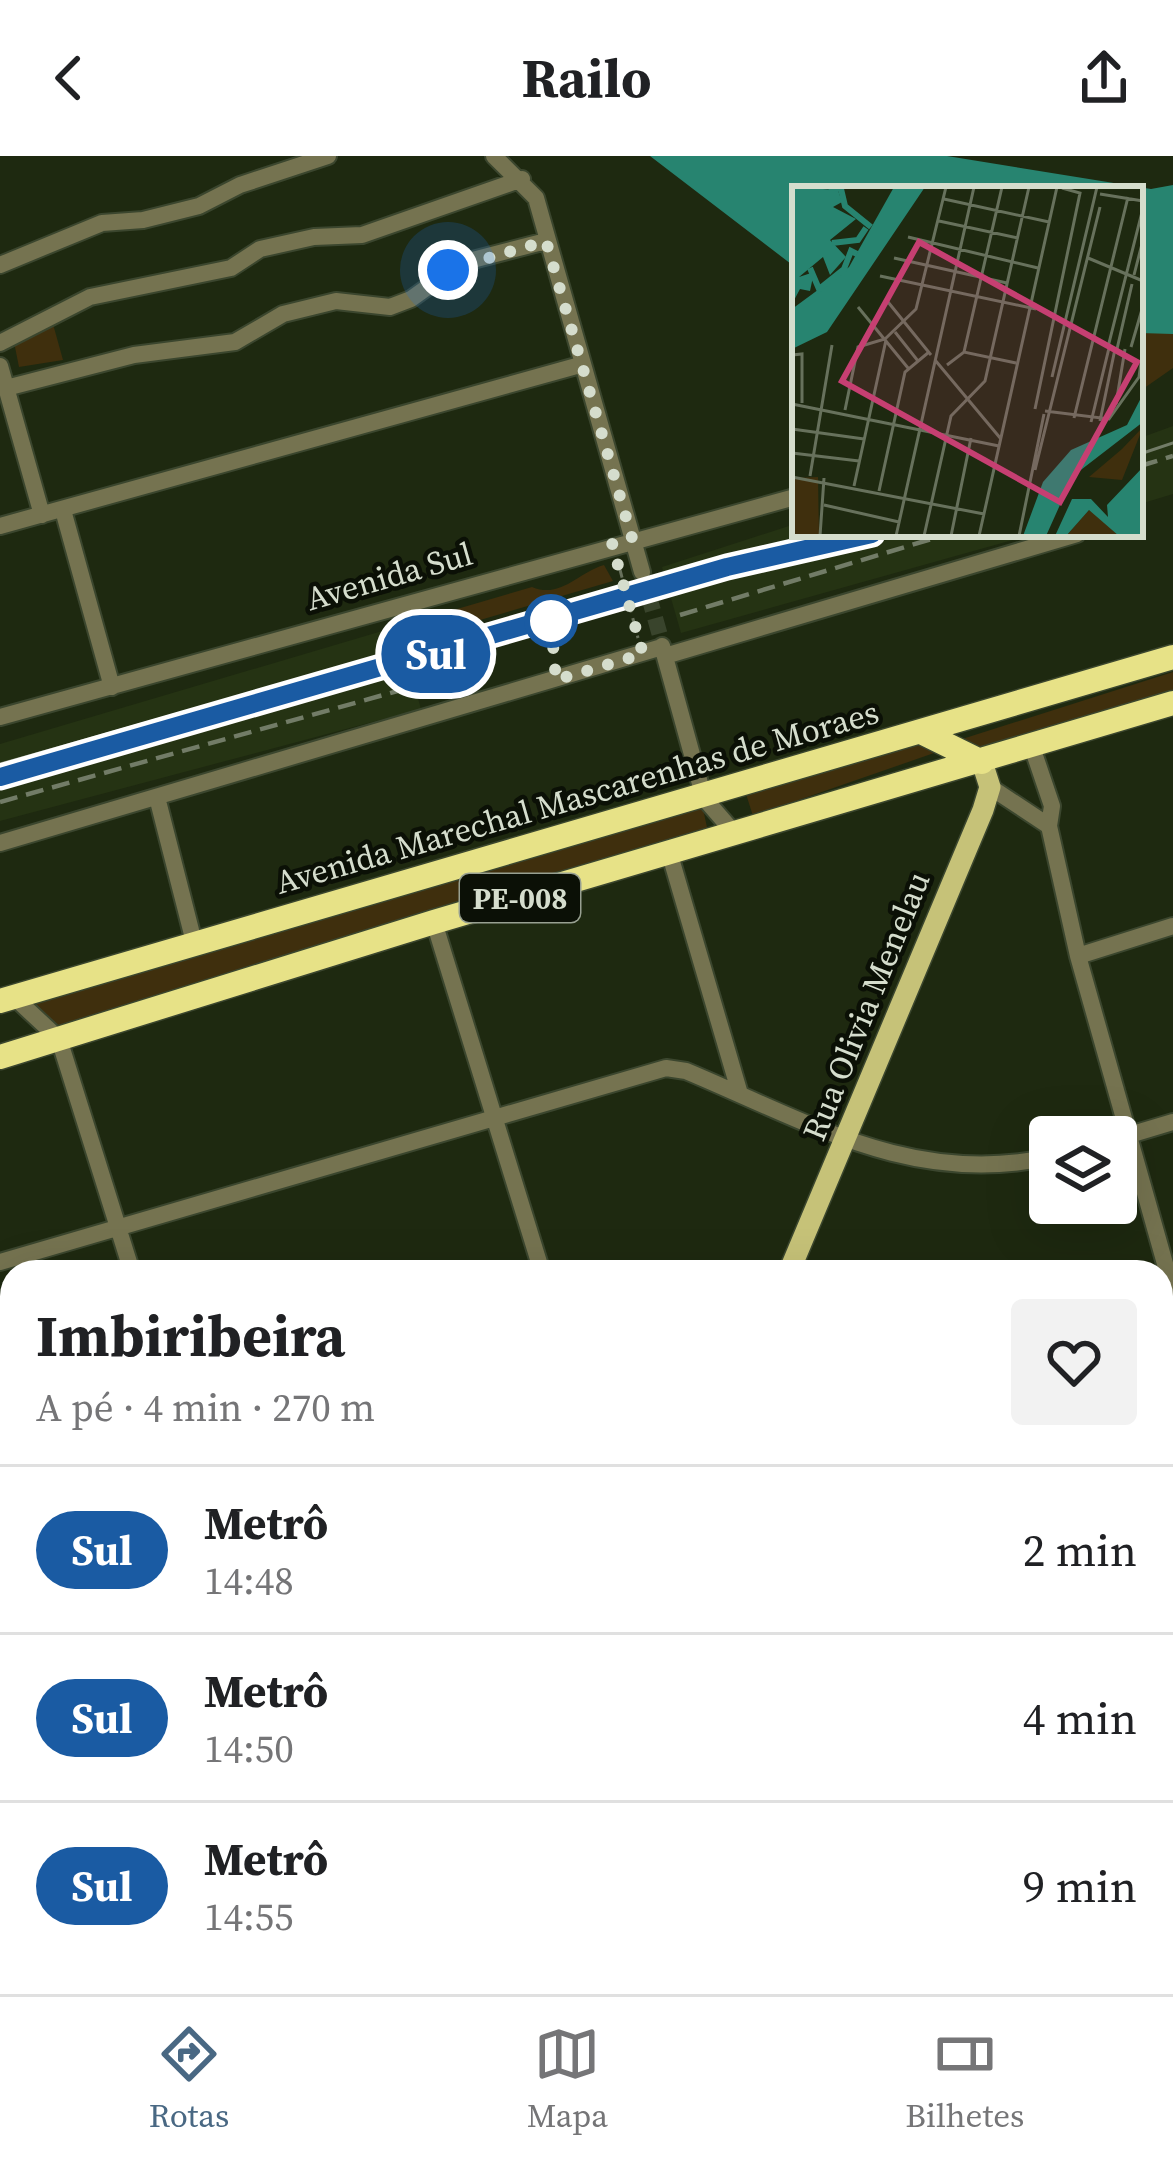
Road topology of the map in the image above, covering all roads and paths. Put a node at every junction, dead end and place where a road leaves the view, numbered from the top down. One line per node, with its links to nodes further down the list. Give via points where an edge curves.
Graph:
1 (328, 156): 5 (street, via 199,206 102,223)
2 (494, 156): 3 (street)
3 (522, 179): 4 (street, via 536,198); 6 (street, via 362,236 278,245 231,268 90,297)
4 (546, 241): 7 (street); 9 (street, via 461,262 390,307 336,301 283,314 236,342 134,355)
5 (0, 265)
6 (0, 343)
7 (580, 365): 11 (street); 15 (street)
8 (0, 366): 9 (street)
9 (5, 396): 12 (street)
10 (792, 497): 15 (street, Avenida Sul)
11 (63, 509): 12 (street); 21 (street)
12 (42, 515): 13 (street)
13 (0, 526)
14 (1066, 537): 18 (street)
15 (632, 538): 16 (street, Avenida Sul); 17 (street)
16 (612, 544): 19 (path); 21 (street, Avenida Sul)
17 (642, 572)
18 (662, 648): 19 (street); 28 (street)
19 (643, 654): 29 (street)
20 (1173, 657): 24 (highway, Avenida Marechal Mascarenhas de Moraes / PE-008)
21 (112, 687): 23 (street, Avenida Sul)
22 (1173, 703): 25 (highway, PE-008)
23 (0, 718)
24 (921, 732): 26 (highway); 28 (highway, Avenida Marechal Mascarenhas de Moraes / PE-008)
25 (1031, 744): 26 (highway, PE-008); 30 (street, via 1052,806)
26 (982, 762): 27 (main road); 31 (highway, PE-008)
27 (990, 787): 30 (street); 46 (main road, Rua Olivia Menelau)
28 (704, 798): 31 (street); 36 (highway, Avenida Marechal Mascarenhas de Moraes / PE-008)
29 (158, 801): 32 (street); 36 (street)
30 (1049, 826): 37 (street)
31 (736, 835): 33 (highway, PE-008)
32 (0, 844)
33 (670, 855): 34 (highway, PE-008); 41 (street)
34 (434, 922): 39 (highway, PE-008); 43 (street)
35 (1173, 926): 37 (street)
36 (194, 942): 38 (highway, Avenida Marechal Mascarenhas de Moraes / PE-008)
37 (1078, 956): 42 (street)
38 (7, 999): 39 (street)
39 (59, 1039): 40 (highway, PE-008); 49 (street)
40 (0, 1057)
41 (740, 1094): 43 (street, via 666,1068); 46 (street)
42 (1119, 1116)
43 (494, 1120): 49 (street); 52 (street)
44 (1173, 1122): 45 (street)
45 (1137, 1132)
46 (848, 1140): 47 (street, via 927,1165); 53 (main road, Rua Olivia Menelau)
47 (1029, 1162)
48 (1137, 1177): 54 (street)
49 (118, 1226): 50 (street); 51 (street)
50 (7, 1260)
51 (128, 1260)
52 (538, 1260)
53 (794, 1260)
54 (1163, 1260)

